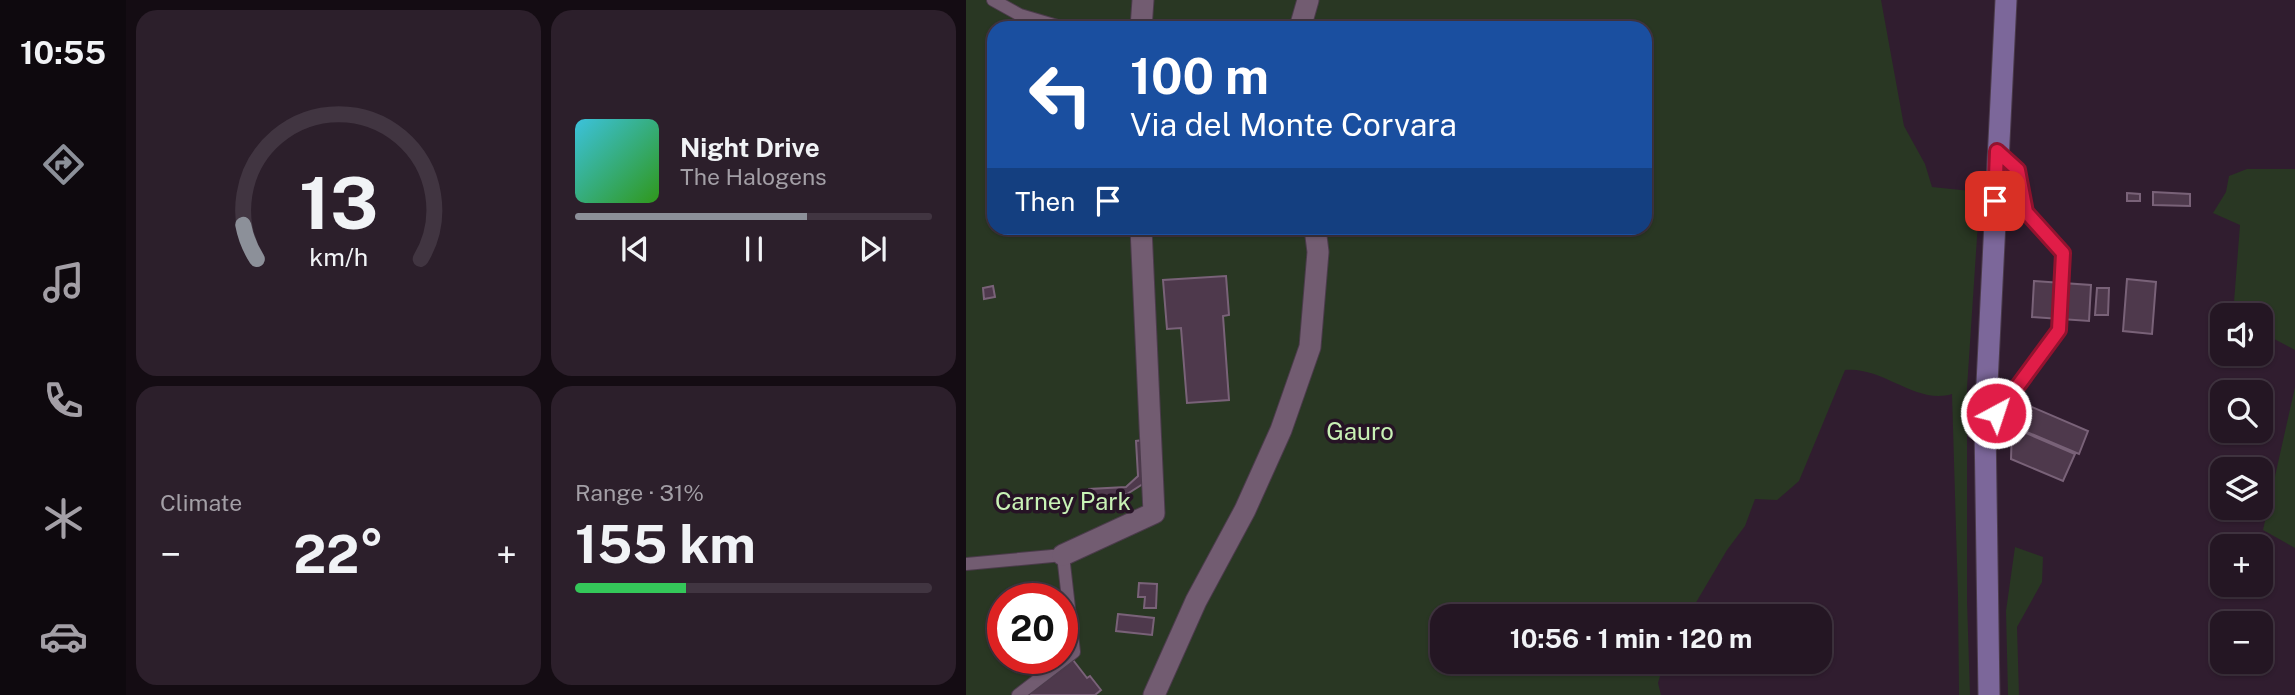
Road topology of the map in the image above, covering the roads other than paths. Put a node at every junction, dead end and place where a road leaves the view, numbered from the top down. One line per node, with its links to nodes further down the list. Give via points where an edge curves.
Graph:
1 (993, 0): 5 (lane)
2 (1143, 0): 6 (street)
3 (1308, 0): 7 (street)
4 (2006, 0): 8 (main road)
5 (1040, 21)
6 (1142, 21)
7 (1302, 21)
8 (1997, 151): 11 (main road); 11 (lane, via 2018,170 2026,212 2063,253 2059,330)
9 (1140, 235): 12 (street, via 1154,513)
10 (1316, 235): 15 (street, via 1310,347 1281,430)
11 (1985, 424): 16 (main road)
12 (1063, 555): 13 (lane); 14 (lane, via 1073,652)
13 (966, 565)
14 (1018, 695)
15 (1154, 695)
16 (1989, 695)

